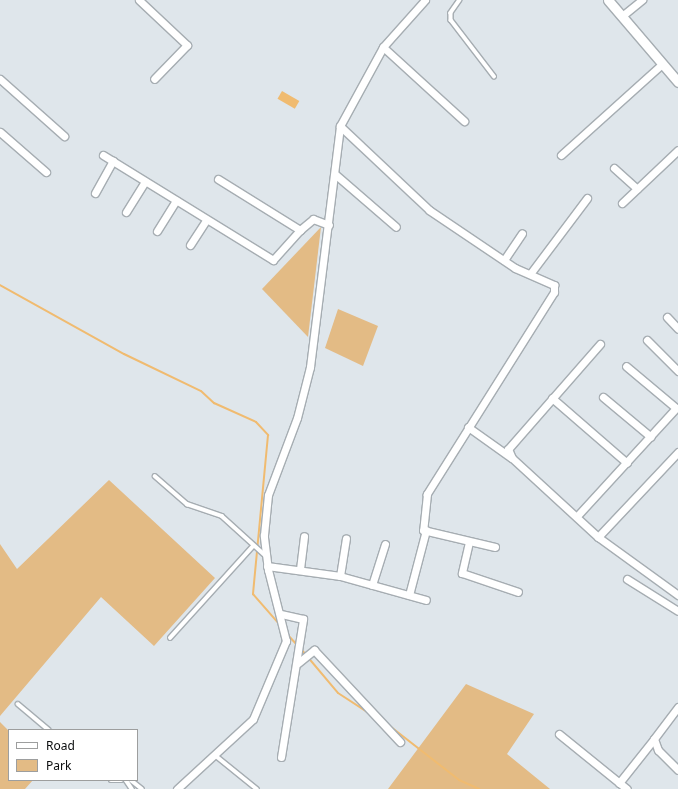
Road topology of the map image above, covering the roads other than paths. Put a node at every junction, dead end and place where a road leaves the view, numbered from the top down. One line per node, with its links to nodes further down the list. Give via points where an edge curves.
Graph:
1 (139, 0): 11 (street, via 187,45)
2 (425, 0): 7 (street)
3 (460, 0): 9 (lane, via 450,13 451,20)
4 (608, 0): 6 (street)
5 (642, 0): 6 (street)
6 (622, 16): 8 (street)
7 (382, 47): 13 (street); 14 (street)
8 (662, 64): 12 (street); 19 (street)
9 (494, 76)
10 (0, 79): 16 (street)
11 (154, 79)
12 (678, 82)
13 (464, 121)
14 (340, 126): 23 (street); 39 (street, via 429,210)
15 (0, 132): 22 (street)
16 (64, 136)
17 (678, 150): 26 (street)
18 (103, 155): 20 (street)
19 (560, 155)
20 (112, 161): 25 (street); 27 (street)
21 (614, 168): 26 (street)
22 (46, 172)
23 (336, 175): 33 (street); 34 (street)
24 (218, 179): 35 (street)
25 (145, 181): 29 (street); 31 (street)
26 (636, 190): 30 (street)
27 (95, 193)
28 (587, 198): 40 (street)
29 (176, 201): 32 (street); 36 (street)
30 (622, 203)
31 (126, 212)
32 (206, 220): 35 (street, via 273,260); 38 (street)
33 (329, 224): 35 (street, via 313,219); 64 (street, via 310,367 297,418 268,494)
34 (396, 227)
35 (300, 230)
36 (157, 231)
37 (522, 233): 39 (street)
38 (190, 245)
39 (504, 260): 40 (street)
40 (530, 274): 49 (street, via 554,285 554,292)
41 (666, 317): 42 (street)
42 (678, 329)
43 (647, 340): 46 (street)
44 (600, 344): 48 (street)
45 (626, 366): 50 (street, via 676,408)
46 (678, 371)
47 (603, 397): 50 (street)
48 (552, 398): 52 (street, via 508,449); 53 (street)
49 (468, 427): 52 (street); 56 (street, via 427,494 422,521 423,530)
50 (651, 437): 53 (street)
51 (678, 452): 58 (street)
52 (512, 458): 55 (street)
53 (627, 463): 55 (street)
54 (155, 476): 62 (lane, via 186,504 216,513)
55 (578, 515): 58 (street)
56 (426, 530): 60 (street); 71 (street)
57 (304, 536): 66 (street)
58 (598, 537): 72 (street)
59 (346, 538): 67 (street)
60 (470, 542): 63 (street); 70 (street, via 462,573)
61 (385, 544): 69 (street)
62 (253, 546): 64 (lane); 76 (lane)
63 (495, 547)
64 (266, 556): 65 (street)
65 (268, 566): 66 (street); 75 (street)
66 (300, 570): 67 (street)
67 (340, 576): 69 (street)
68 (627, 579): 74 (street)
69 (372, 585): 71 (street)
70 (518, 592)
71 (409, 595): 73 (street)
72 (678, 595)
73 (426, 600)
74 (678, 611)
75 (282, 614): 77 (street, via 303,619); 84 (street, via 286,636 270,685 253,719)
76 (170, 638)
77 (298, 663): 83 (street, via 314,650); 85 (street)
78 (18, 704): 80 (lane)
79 (678, 707): 82 (street)
80 (48, 729)
81 (559, 734): 88 (street)
82 (654, 739): 86 (street, via 658,750); 88 (street)
83 (400, 742)
84 (215, 755): 90 (street); 91 (lane)
85 (281, 757)
86 (678, 770)
87 (132, 781): 89 (lane)
88 (619, 783): 92 (street)
89 (142, 789)
90 (178, 789)
91 (257, 789)
92 (626, 789)

